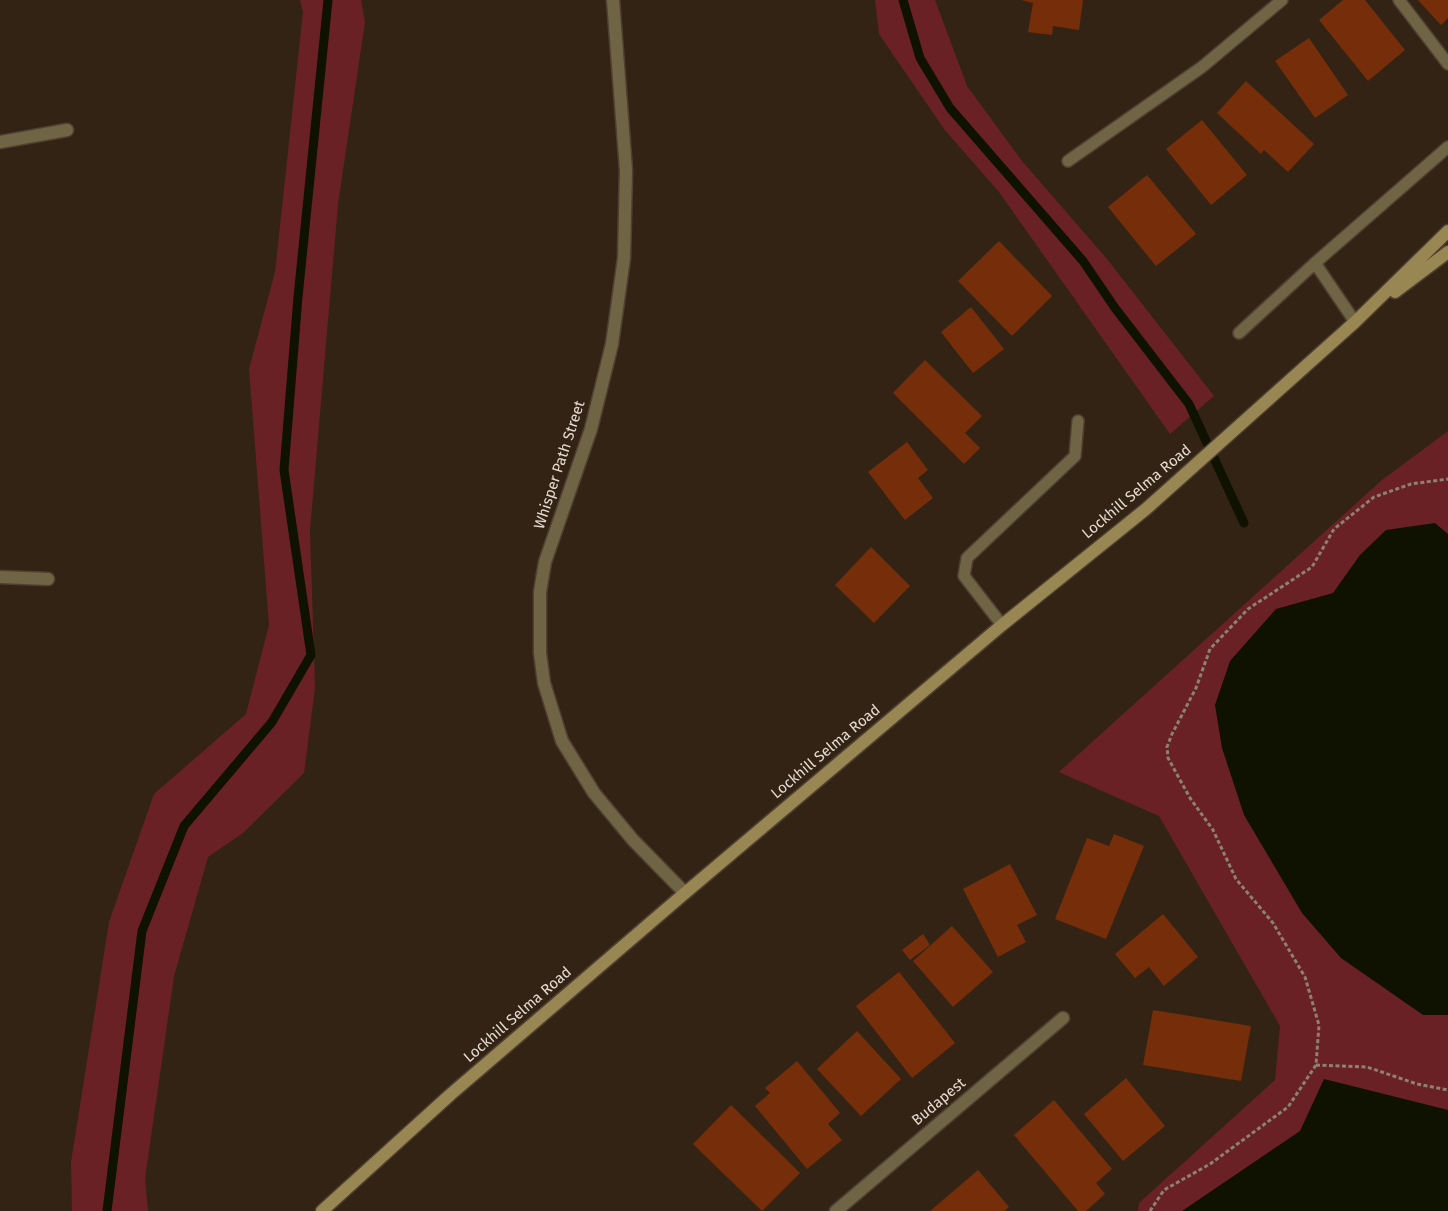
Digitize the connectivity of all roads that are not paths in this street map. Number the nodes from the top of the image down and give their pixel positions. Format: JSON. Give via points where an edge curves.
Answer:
{"nodes":[{"id":1,"x":613,"y":0,"type":"edge"},
{"id":2,"x":1282,"y":0,"type":"edge"},
{"id":3,"x":1399,"y":0,"type":"edge"},
{"id":4,"x":1448,"y":64,"type":"edge"},
{"id":5,"x":66,"y":130,"type":"dead end"},
{"id":6,"x":0,"y":142,"type":"edge"},
{"id":7,"x":1448,"y":147,"type":"edge"},
{"id":8,"x":1068,"y":161,"type":"dead end"},
{"id":9,"x":1448,"y":231,"type":"edge"},
{"id":10,"x":1448,"y":252,"type":"edge"},
{"id":11,"x":1315,"y":263,"type":"junction"},
{"id":12,"x":1355,"y":322,"type":"junction"},
{"id":13,"x":1239,"y":333,"type":"dead end"},
{"id":14,"x":1078,"y":421,"type":"dead end"},
{"id":15,"x":0,"y":577,"type":"edge"},
{"id":16,"x":48,"y":580,"type":"dead end"},
{"id":17,"x":1002,"y":625,"type":"junction"},
{"id":18,"x":685,"y":893,"type":"junction"},
{"id":19,"x":1062,"y":1018,"type":"dead end"},
{"id":20,"x":322,"y":1211,"type":"edge"},
{"id":21,"x":836,"y":1211,"type":"edge"}],
"edges":[{"from":1,"to":18,"type":"street","name":"Whisper Path Street","via":[[626,170],[624,258],[612,344],[591,429],[545,562],[540,592],[540,653],[546,690],[562,741],[594,793],[633,840]]},
{"from":2,"to":8,"type":"lane","via":[[1202,67]]},
{"from":3,"to":4,"type":"lane"},
{"from":5,"to":6,"type":"street"},
{"from":7,"to":11,"type":"lane"},
{"from":9,"to":12,"type":"main road","name":"Lockhill Selma Road"},
{"from":10,"to":12,"type":"main road","name":"Lockhill Selma Road"},
{"from":11,"to":12,"type":"lane"},
{"from":11,"to":13,"type":"lane"},
{"from":12,"to":17,"type":"main road","name":"Lockhill Selma Road","via":[[1146,509]]},
{"from":14,"to":17,"type":"lane","via":[[1075,456],[967,558],[964,576]]},
{"from":15,"to":16,"type":"street"},
{"from":17,"to":18,"type":"main road","name":"Lockhill Selma Road"},
{"from":18,"to":20,"type":"main road","name":"Lockhill Selma Road","via":[[451,1094]]},
{"from":19,"to":21,"type":"street","name":"Budapest"}]}
